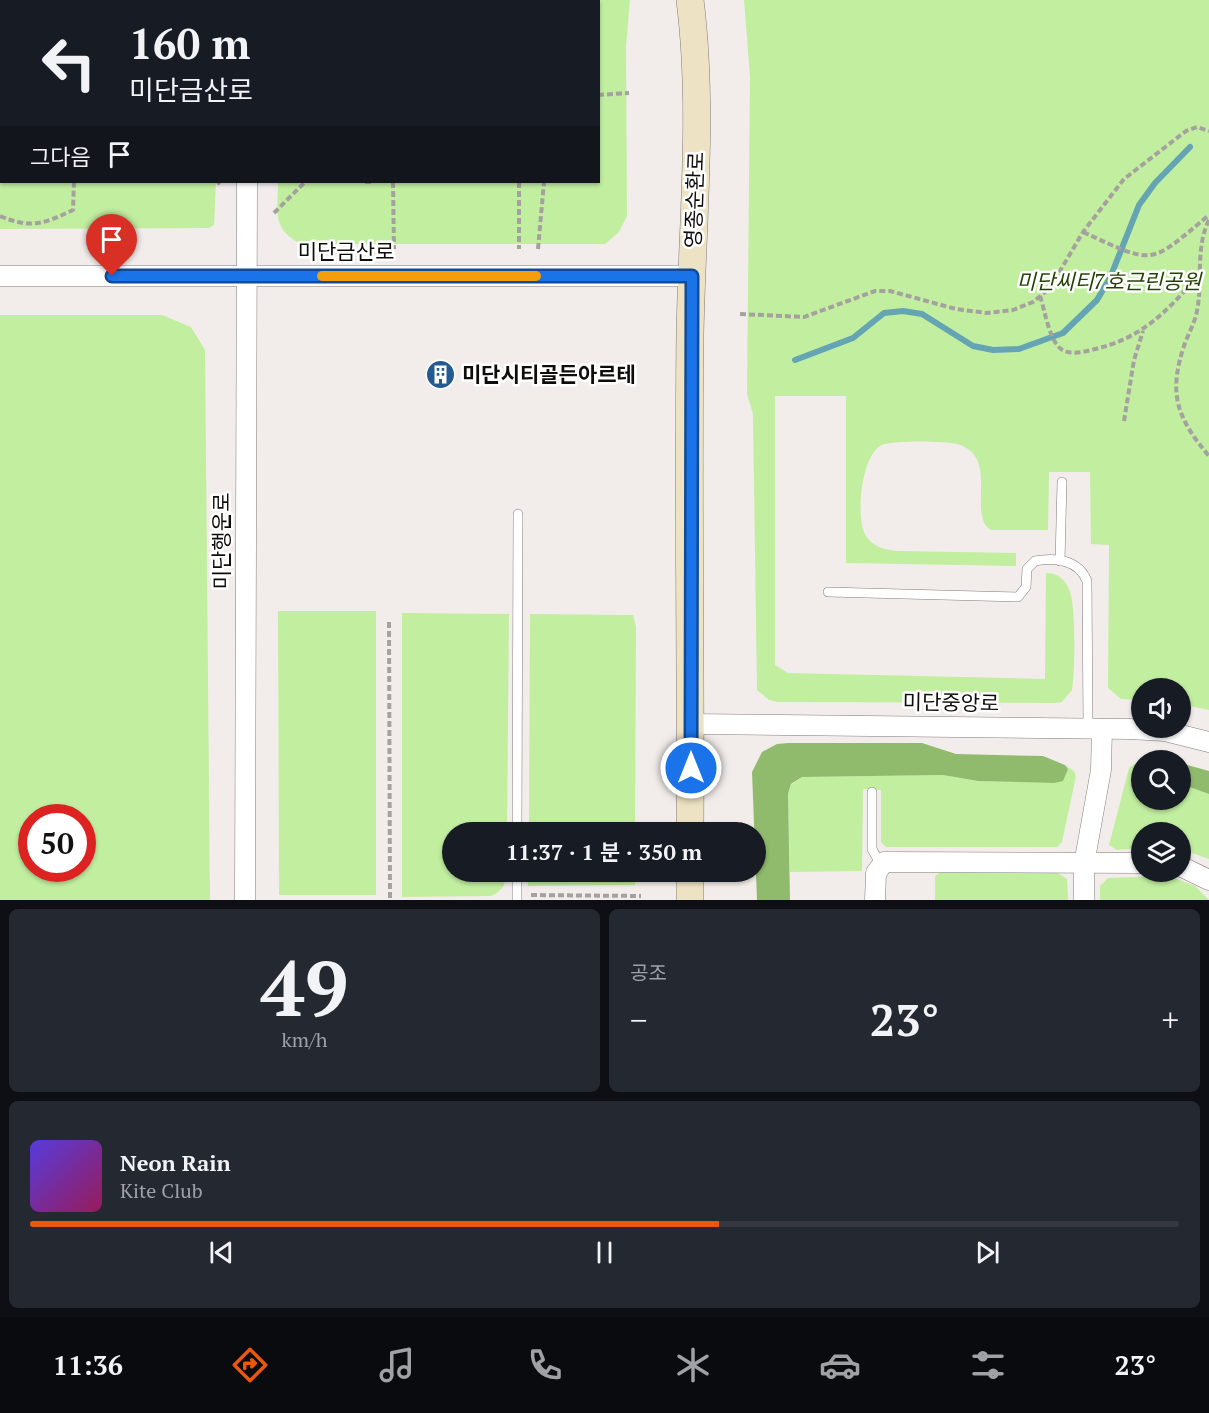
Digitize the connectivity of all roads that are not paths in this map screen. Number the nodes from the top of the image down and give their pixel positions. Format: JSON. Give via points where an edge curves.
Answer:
{"nodes":[{"id":1,"x":690,"y":0,"type":"edge"},
{"id":2,"x":247,"y":183,"type":"edge"},
{"id":3,"x":0,"y":276,"type":"edge"},
{"id":4,"x":246,"y":276,"type":"junction"},
{"id":5,"x":692,"y":276,"type":"junction"},
{"id":6,"x":1062,"y":482,"type":"dead end"},
{"id":7,"x":518,"y":514,"type":"dead end"},
{"id":8,"x":1060,"y":561,"type":"junction"},
{"id":9,"x":828,"y":592,"type":"dead end"},
{"id":10,"x":691,"y":724,"type":"junction"},
{"id":11,"x":1095,"y":729,"type":"junction"},
{"id":12,"x":1209,"y":742,"type":"edge"},
{"id":13,"x":872,"y":792,"type":"dead end"},
{"id":14,"x":517,"y":822,"type":"edge"},
{"id":15,"x":690,"y":822,"type":"edge"},
{"id":16,"x":1131,"y":863,"type":"edge"},
{"id":17,"x":1084,"y":864,"type":"junction"},
{"id":18,"x":880,"y":865,"type":"junction"},
{"id":19,"x":1191,"y":871,"type":"edge"},
{"id":20,"x":1209,"y":880,"type":"edge"},
{"id":21,"x":690,"y":882,"type":"edge"},
{"id":22,"x":245,"y":900,"type":"edge"},
{"id":23,"x":690,"y":900,"type":"edge"},
{"id":24,"x":875,"y":900,"type":"edge"},
{"id":25,"x":1084,"y":900,"type":"edge"}],
"edges":[{"from":1,"to":5,"type":"main road","name":"영종순환로","via":[[697,142]]},
{"from":2,"to":4,"type":"street","name":"미단행운로"},
{"from":3,"to":4,"type":"street","name":"미단금산로"},
{"from":4,"to":5,"type":"street","name":"미단금산로"},
{"from":4,"to":22,"type":"street","name":"미단행운로"},
{"from":5,"to":10,"type":"main road","name":"영종순환로"},
{"from":6,"to":8,"type":"lane"},
{"from":7,"to":14,"type":"lane"},
{"from":8,"to":9,"type":"lane","via":[[1042,559],[1030,564],[1026,587],[1018,597]]},
{"from":8,"to":11,"type":"lane","via":[[1078,567],[1088,581]]},
{"from":10,"to":11,"type":"street","name":"미단중앙로"},
{"from":10,"to":15,"type":"main road","name":"영종순환로"},
{"from":11,"to":12,"type":"street","name":"미단중앙로","via":[[1165,731]]},
{"from":11,"to":17,"type":"street","via":[[1101,770]]},
{"from":13,"to":18,"type":"lane","via":[[872,849]]},
{"from":16,"to":17,"type":"street"},
{"from":17,"to":18,"type":"street"},
{"from":17,"to":25,"type":"street"},
{"from":18,"to":24,"type":"street"},
{"from":19,"to":20,"type":"street"},
{"from":21,"to":23,"type":"main road"}]}
